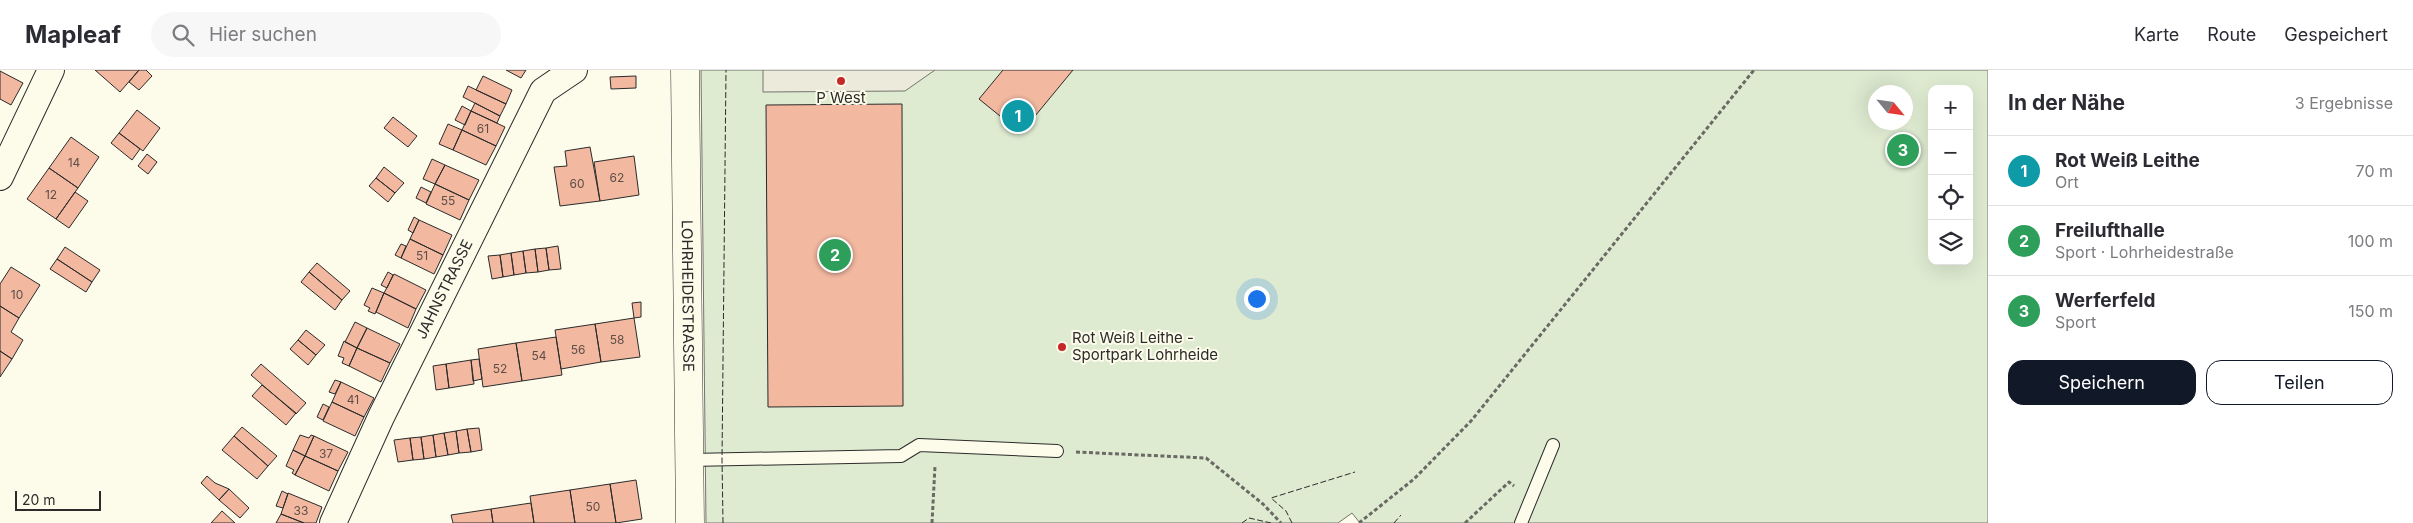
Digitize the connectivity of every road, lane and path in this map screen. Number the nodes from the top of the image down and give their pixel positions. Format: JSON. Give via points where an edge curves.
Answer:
{"nodes":[{"id":1,"x":51,"y":70,"type":"edge"},
{"id":2,"x":574,"y":70,"type":"edge"},
{"id":3,"x":684,"y":70,"type":"edge"},
{"id":4,"x":1754,"y":70,"type":"edge"},
{"id":5,"x":0,"y":177,"type":"edge"},
{"id":6,"x":1553,"y":445,"type":"dead end"},
{"id":7,"x":935,"y":446,"type":"junction"},
{"id":8,"x":1057,"y":451,"type":"joint"},
{"id":9,"x":690,"y":460,"type":"junction"},
{"id":10,"x":1520,"y":491,"type":"dead end"},
{"id":11,"x":333,"y":523,"type":"edge"},
{"id":12,"x":690,"y":523,"type":"edge"},
{"id":13,"x":932,"y":523,"type":"edge"},
{"id":14,"x":1281,"y":523,"type":"edge"},
{"id":15,"x":1359,"y":523,"type":"edge"},
{"id":16,"x":1465,"y":523,"type":"edge"},
{"id":17,"x":1521,"y":523,"type":"edge"}],
"edges":[{"from":1,"to":5,"type":"street"},
{"from":2,"to":11,"type":"street","name":"JAHNSTRASSE","via":[[543,91],[381,417]]},
{"from":3,"to":9,"type":"street","name":"LOHRHEIDESTRASSE"},
{"from":4,"to":15,"type":"path","via":[[1471,421],[1414,478]]},
{"from":6,"to":17,"type":"lane"},
{"from":7,"to":8,"type":"lane"},
{"from":7,"to":9,"type":"lane","via":[[919,445],[900,456]]},
{"from":7,"to":13,"type":"path"},
{"from":8,"to":14,"type":"path","via":[[1206,458],[1263,504]]},
{"from":9,"to":12,"type":"street","name":"LOHRHEIDESTRASSE"},
{"from":10,"to":16,"type":"path","via":[[1509,482]]}]}
